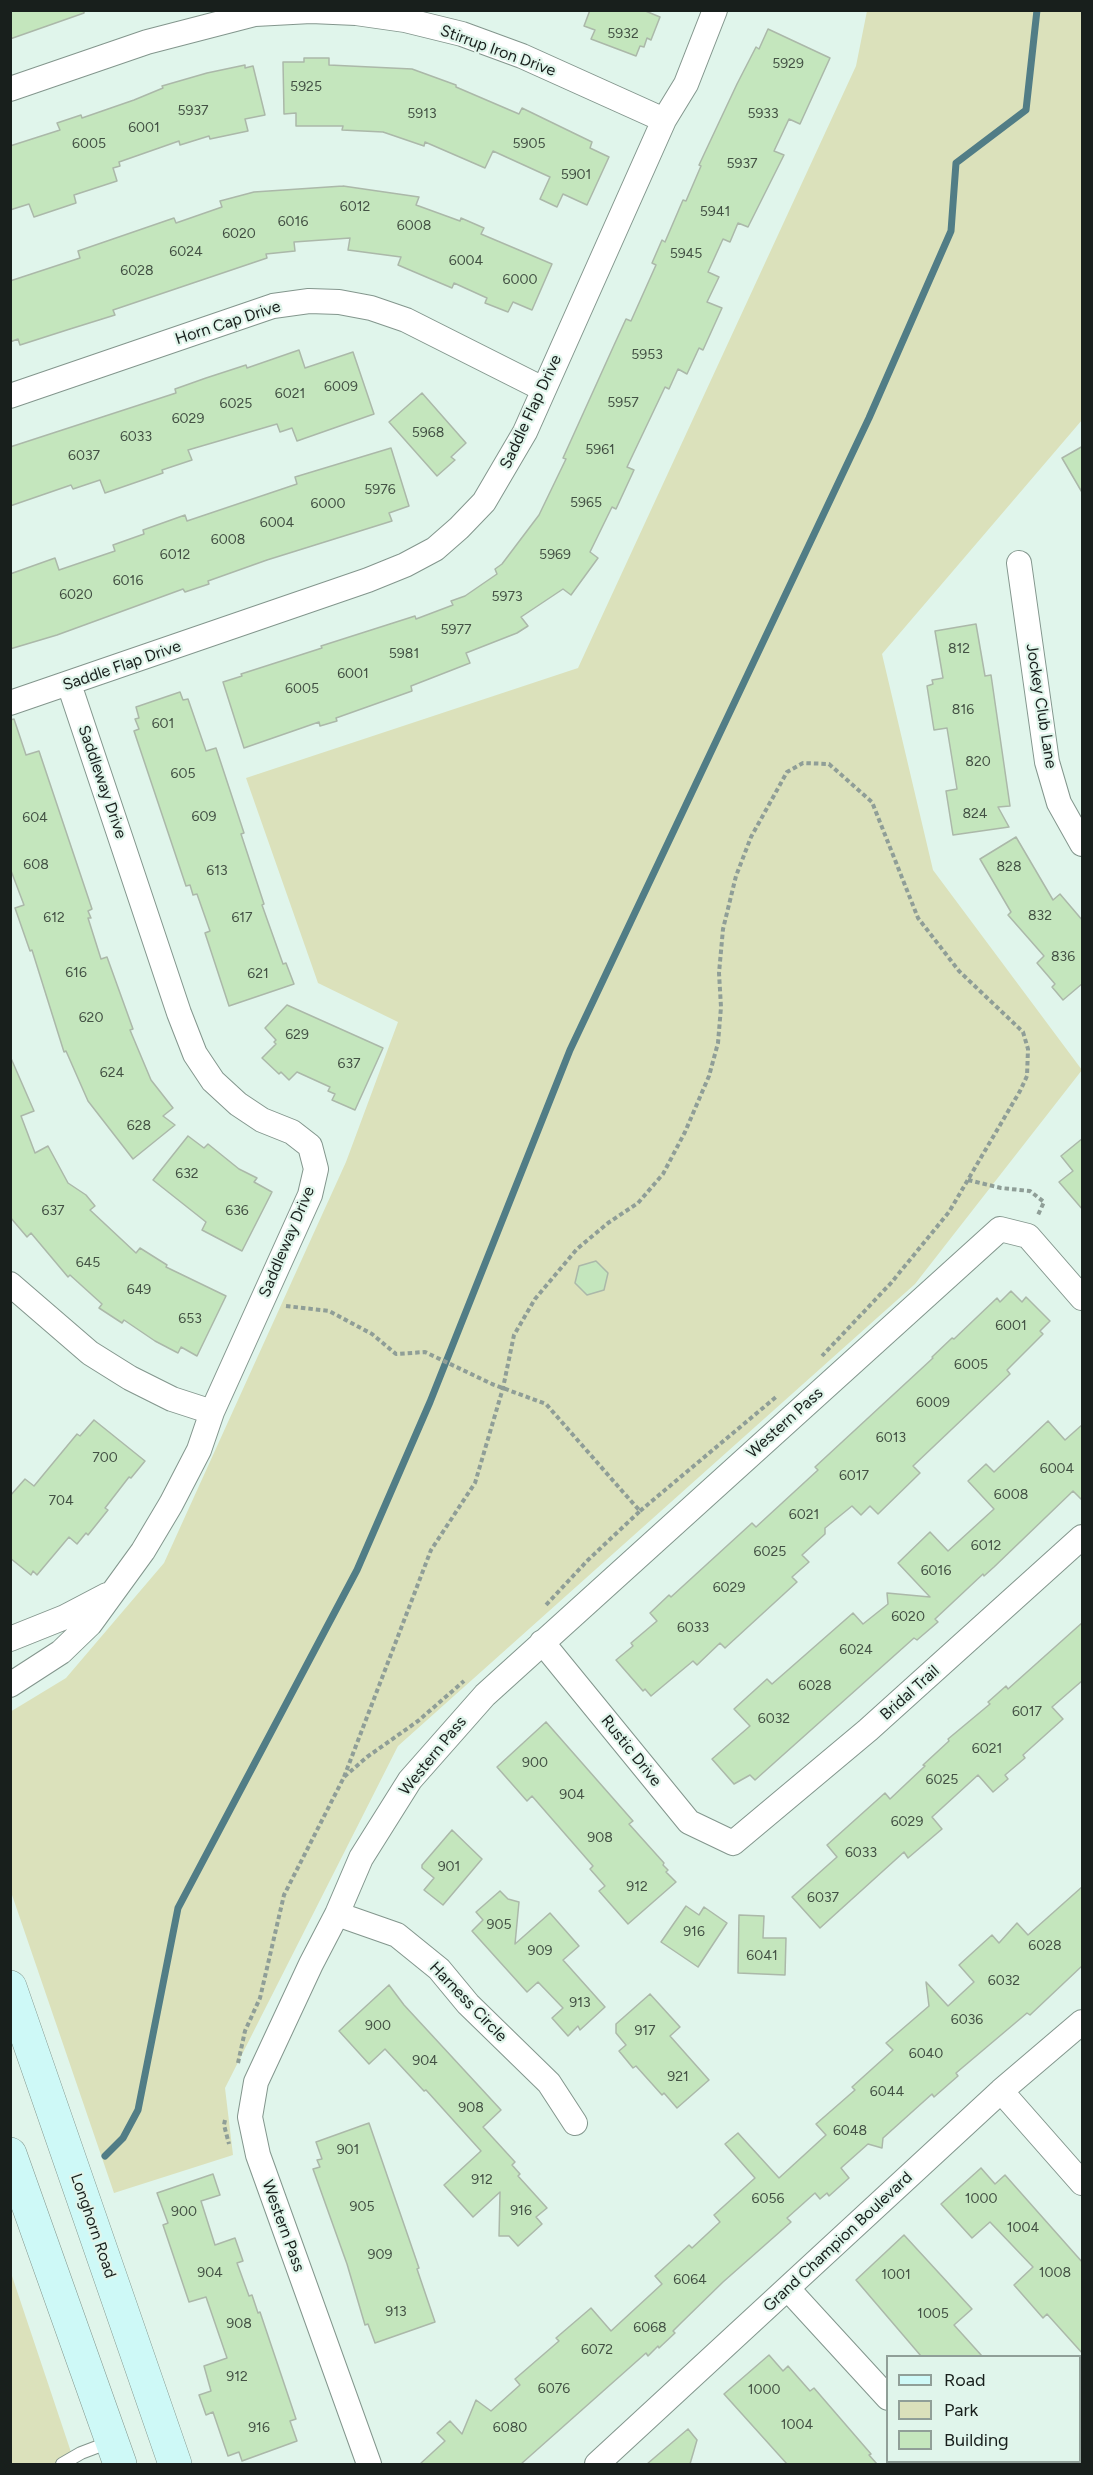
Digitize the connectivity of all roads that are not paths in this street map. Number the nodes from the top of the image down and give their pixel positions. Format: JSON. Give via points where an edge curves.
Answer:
{"nodes":[{"id":1,"x":715,"y":10,"type":"edge"},
{"id":2,"x":10,"y":89,"type":"edge"},
{"id":3,"x":664,"y":120,"type":"junction"},
{"id":4,"x":543,"y":389,"type":"junction"},
{"id":5,"x":10,"y":396,"type":"edge"},
{"id":6,"x":1019,"y":562,"type":"dead end"},
{"id":7,"x":69,"y":684,"type":"junction"},
{"id":8,"x":10,"y":703,"type":"edge"},
{"id":9,"x":1083,"y":843,"type":"edge"},
{"id":10,"x":10,"y":1284,"type":"edge"},
{"id":11,"x":1083,"y":1298,"type":"edge"},
{"id":12,"x":212,"y":1412,"type":"junction"},
{"id":13,"x":1083,"y":1537,"type":"edge"},
{"id":14,"x":114,"y":1591,"type":"junction"},
{"id":15,"x":10,"y":1639,"type":"edge"},
{"id":16,"x":543,"y":1642,"type":"junction"},
{"id":17,"x":10,"y":1685,"type":"edge"},
{"id":18,"x":733,"y":1843,"type":"joint"},
{"id":19,"x":337,"y":1914,"type":"junction"},
{"id":20,"x":10,"y":1987,"type":"edge"},
{"id":21,"x":1083,"y":2022,"type":"edge"},
{"id":22,"x":1001,"y":2091,"type":"junction"},
{"id":23,"x":575,"y":2122,"type":"dead end"},
{"id":24,"x":10,"y":2154,"type":"edge"},
{"id":25,"x":1083,"y":2183,"type":"edge"},
{"id":26,"x":788,"y":2289,"type":"junction"},
{"id":27,"x":886,"y":2396,"type":"edge"},
{"id":28,"x":115,"y":2453,"type":"edge"},
{"id":29,"x":62,"y":2464,"type":"edge"},
{"id":30,"x":175,"y":2464,"type":"edge"},
{"id":31,"x":369,"y":2464,"type":"edge"},
{"id":32,"x":597,"y":2464,"type":"edge"}],
"edges":[{"from":1,"to":3,"type":"street","name":"Saddle Flap Drive","via":[[686,84]]},
{"from":2,"to":3,"type":"street","name":"Stirrup Iron Drive","via":[[147,42],[255,14],[356,13],[462,34],[522,56]]},
{"from":3,"to":4,"type":"street","name":"Saddle Flap Drive"},
{"from":4,"to":5,"type":"street","name":"Horn Cap Drive","via":[[406,320],[350,304],[309,301],[273,306]]},
{"from":4,"to":7,"type":"street","name":"Saddle Flap Drive","via":[[525,432],[484,502],[435,549],[368,580]]},
{"from":6,"to":9,"type":"street","name":"Jockey Club Lane","via":[[1047,762],[1059,803]]},
{"from":7,"to":8,"type":"street","name":"Saddle Flap Drive"},
{"from":7,"to":12,"type":"street","name":"Saddleway Drive","via":[[195,1054],[213,1081],[238,1104],[262,1120],[292,1132],[310,1146],[316,1169],[310,1195]]},
{"from":10,"to":12,"type":"street","via":[[90,1353],[162,1394]]},
{"from":11,"to":16,"type":"street","name":"Western Pass","via":[[1028,1236],[1000,1229]]},
{"from":12,"to":14,"type":"street","name":"Saddleway Drive","via":[[199,1450],[171,1504]]},
{"from":13,"to":18,"type":"street","name":"Bridal Trail","via":[[868,1730]]},
{"from":14,"to":15,"type":"street","name":"Saddleway Drive","via":[[65,1617]]},
{"from":14,"to":17,"type":"street","name":"Saddleway Drive","via":[[90,1624],[61,1652]]},
{"from":16,"to":18,"type":"street","name":"Rustic Drive","via":[[689,1822]]},
{"from":16,"to":19,"type":"street","name":"Western Pass","via":[[485,1695],[410,1780],[361,1858]]},
{"from":19,"to":23,"type":"street","name":"Harness Circle","via":[[397,1935],[439,1969],[468,2004],[549,2083]]},
{"from":19,"to":31,"type":"street","name":"Western Pass","via":[[256,2082],[250,2117],[258,2155]]},
{"from":20,"to":30,"type":"main road","name":"Longhorn Road"},
{"from":21,"to":22,"type":"street","name":"Grand Champion Boulevard"},
{"from":22,"to":25,"type":"street"},
{"from":22,"to":26,"type":"street","name":"Grand Champion Boulevard"},
{"from":24,"to":28,"type":"main road"},
{"from":26,"to":27,"type":"street"},
{"from":26,"to":32,"type":"street","name":"Grand Champion Boulevard"},
{"from":28,"to":29,"type":"lane","via":[[81,2453]]}]}
